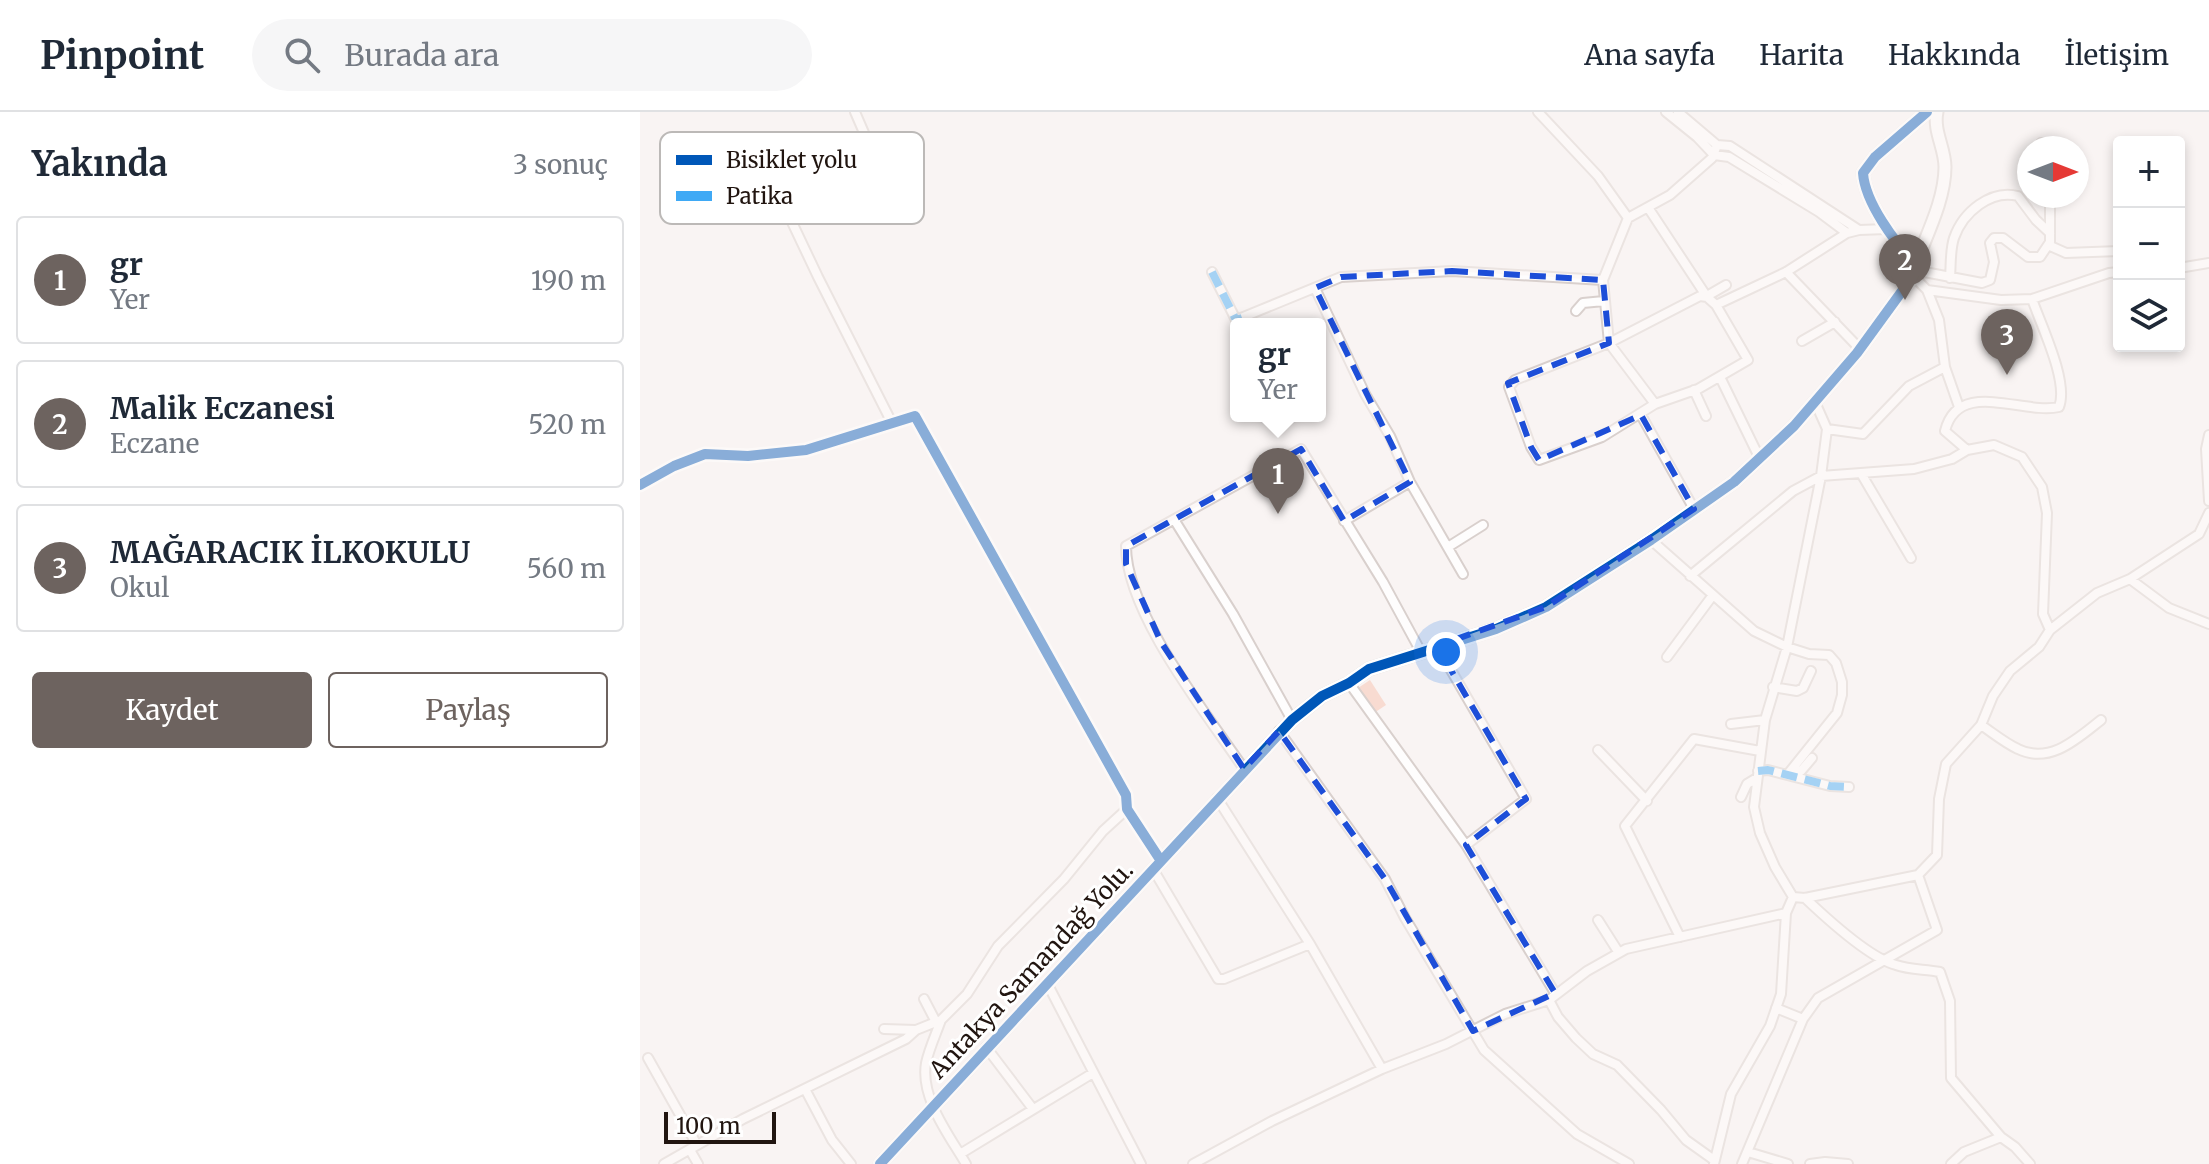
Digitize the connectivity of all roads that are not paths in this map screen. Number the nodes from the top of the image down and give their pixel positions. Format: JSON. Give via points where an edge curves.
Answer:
{"nodes":[{"id":1,"x":855,"y":112,"type":"edge"},
{"id":2,"x":1538,"y":112,"type":"edge"},
{"id":3,"x":1666,"y":112,"type":"edge"},
{"id":4,"x":1678,"y":112,"type":"edge"},
{"id":5,"x":1927,"y":112,"type":"edge"},
{"id":6,"x":1937,"y":112,"type":"edge"},
{"id":7,"x":864,"y":132,"type":"edge"},
{"id":8,"x":1717,"y":145,"type":"junction"},
{"id":9,"x":1714,"y":155,"type":"junction"},
{"id":10,"x":2017,"y":196,"type":"edge"},
{"id":11,"x":2027,"y":208,"type":"edge"},
{"id":12,"x":2049,"y":208,"type":"edge"},
{"id":13,"x":1649,"y":209,"type":"junction"},
{"id":14,"x":1628,"y":218,"type":"junction"},
{"id":15,"x":793,"y":224,"type":"edge"},
{"id":16,"x":1887,"y":229,"type":"junction"},
{"id":17,"x":1859,"y":230,"type":"junction"},
{"id":18,"x":1847,"y":233,"type":"junction"},
{"id":19,"x":2050,"y":233,"type":"junction"},
{"id":20,"x":2048,"y":245,"type":"junction"},
{"id":21,"x":2113,"y":251,"type":"edge"},
{"id":22,"x":2209,"y":263,"type":"edge"},
{"id":23,"x":2185,"y":267,"type":"edge"},
{"id":24,"x":1914,"y":270,"type":"junction"},
{"id":25,"x":1212,"y":272,"type":"dead end"},
{"id":26,"x":1786,"y":272,"type":"junction"},
{"id":27,"x":2113,"y":273,"type":"edge"},
{"id":28,"x":1950,"y":278,"type":"junction"},
{"id":29,"x":1603,"y":280,"type":"junction"},
{"id":30,"x":1726,"y":285,"type":"dead end"},
{"id":31,"x":1315,"y":288,"type":"junction"},
{"id":32,"x":1927,"y":290,"type":"junction"},
{"id":33,"x":1707,"y":297,"type":"junction"},
{"id":34,"x":2032,"y":299,"type":"junction"},
{"id":35,"x":1604,"y":301,"type":"junction"},
{"id":36,"x":1716,"y":305,"type":"junction"},
{"id":37,"x":1576,"y":311,"type":"dead end"},
{"id":38,"x":1235,"y":318,"type":"edge"},
{"id":39,"x":1241,"y":318,"type":"edge"},
{"id":40,"x":1835,"y":322,"type":"junction"},
{"id":41,"x":1802,"y":341,"type":"dead end"},
{"id":42,"x":1609,"y":343,"type":"junction"},
{"id":43,"x":1860,"y":349,"type":"junction"},
{"id":44,"x":1945,"y":367,"type":"junction"},
{"id":45,"x":1720,"y":377,"type":"junction"},
{"id":46,"x":1694,"y":390,"type":"junction"},
{"id":47,"x":1815,"y":402,"type":"junction"},
{"id":48,"x":1655,"y":404,"type":"junction"},
{"id":49,"x":1959,"y":407,"type":"junction"},
{"id":50,"x":1641,"y":415,"type":"junction"},
{"id":51,"x":1706,"y":416,"type":"dead end"},
{"id":52,"x":892,"y":423,"type":"junction"},
{"id":53,"x":1827,"y":429,"type":"junction"},
{"id":54,"x":2209,"y":435,"type":"edge"},
{"id":55,"x":1967,"y":450,"type":"junction"},
{"id":56,"x":1759,"y":457,"type":"junction"},
{"id":57,"x":1862,"y":475,"type":"junction"},
{"id":58,"x":1821,"y":476,"type":"junction"},
{"id":59,"x":1410,"y":482,"type":"junction"},
{"id":60,"x":640,"y":485,"type":"edge"},
{"id":61,"x":2209,"y":501,"type":"edge"},
{"id":62,"x":1694,"y":509,"type":"junction"},
{"id":63,"x":2209,"y":513,"type":"edge"},
{"id":64,"x":1175,"y":521,"type":"junction"},
{"id":65,"x":1344,"y":521,"type":"junction"},
{"id":66,"x":1483,"y":525,"type":"dead end"},
{"id":67,"x":1651,"y":540,"type":"junction"},
{"id":68,"x":1448,"y":547,"type":"junction"},
{"id":69,"x":1911,"y":558,"type":"dead end"},
{"id":70,"x":1463,"y":574,"type":"dead end"},
{"id":71,"x":1690,"y":576,"type":"junction"},
{"id":72,"x":2130,"y":579,"type":"junction"},
{"id":73,"x":1713,"y":595,"type":"junction"},
{"id":74,"x":2209,"y":624,"type":"edge"},
{"id":75,"x":2050,"y":630,"type":"junction"},
{"id":76,"x":1437,"y":646,"type":"junction"},
{"id":77,"x":1787,"y":647,"type":"junction"},
{"id":78,"x":1421,"y":652,"type":"junction"},
{"id":79,"x":1667,"y":657,"type":"dead end"},
{"id":80,"x":1811,"y":671,"type":"dead end"},
{"id":81,"x":1349,"y":683,"type":"junction"},
{"id":82,"x":1773,"y":687,"type":"junction"},
{"id":83,"x":1292,"y":720,"type":"junction"},
{"id":84,"x":1765,"y":720,"type":"junction"},
{"id":85,"x":2101,"y":720,"type":"dead end"},
{"id":86,"x":1731,"y":724,"type":"dead end"},
{"id":87,"x":1981,"y":725,"type":"junction"},
{"id":88,"x":1279,"y":731,"type":"junction"},
{"id":89,"x":1598,"y":750,"type":"dead end"},
{"id":90,"x":1760,"y":751,"type":"junction"},
{"id":91,"x":1812,"y":758,"type":"dead end"},
{"id":92,"x":1778,"y":767,"type":"dead end"},
{"id":93,"x":1244,"y":769,"type":"junction"},
{"id":94,"x":1791,"y":771,"type":"junction"},
{"id":95,"x":1758,"y":775,"type":"junction"},
{"id":96,"x":1849,"y":787,"type":"dead end"},
{"id":97,"x":1741,"y":797,"type":"dead end"},
{"id":98,"x":1217,"y":798,"type":"junction"},
{"id":99,"x":1647,"y":801,"type":"junction"},
{"id":100,"x":1127,"y":809,"type":"junction"},
{"id":101,"x":1466,"y":845,"type":"junction"},
{"id":102,"x":1157,"y":865,"type":"junction"},
{"id":103,"x":1918,"y":875,"type":"junction"},
{"id":104,"x":1793,"y":897,"type":"junction"},
{"id":105,"x":1805,"y":898,"type":"junction"},
{"id":106,"x":1786,"y":913,"type":"junction"},
{"id":107,"x":1598,"y":920,"type":"dead end"},
{"id":108,"x":1680,"y":937,"type":"junction"},
{"id":109,"x":1310,"y":944,"type":"junction"},
{"id":110,"x":1619,"y":953,"type":"junction"},
{"id":111,"x":1886,"y":962,"type":"junction"},
{"id":112,"x":1047,"y":983,"type":"junction"},
{"id":113,"x":1552,"y":996,"type":"junction"},
{"id":114,"x":924,"y":999,"type":"dead end"},
{"id":115,"x":1776,"y":1008,"type":"junction"},
{"id":116,"x":1803,"y":1019,"type":"junction"},
{"id":117,"x":938,"y":1021,"type":"junction"},
{"id":118,"x":884,"y":1029,"type":"dead end"},
{"id":119,"x":916,"y":1030,"type":"junction"},
{"id":120,"x":1473,"y":1031,"type":"junction"},
{"id":121,"x":986,"y":1047,"type":"junction"},
{"id":122,"x":648,"y":1058,"type":"dead end"},
{"id":123,"x":1382,"y":1069,"type":"junction"},
{"id":124,"x":1093,"y":1073,"type":"junction"},
{"id":125,"x":805,"y":1089,"type":"junction"},
{"id":126,"x":933,"y":1105,"type":"junction"},
{"id":127,"x":1033,"y":1109,"type":"junction"},
{"id":128,"x":2001,"y":1137,"type":"junction"},
{"id":129,"x":694,"y":1147,"type":"junction"},
{"id":130,"x":1748,"y":1152,"type":"junction"},
{"id":131,"x":960,"y":1154,"type":"junction"},
{"id":132,"x":890,"y":1158,"type":"edge"},
{"id":133,"x":1714,"y":1162,"type":"edge"},
{"id":134,"x":664,"y":1164,"type":"edge"},
{"id":135,"x":698,"y":1164,"type":"edge"},
{"id":136,"x":851,"y":1164,"type":"edge"},
{"id":137,"x":880,"y":1164,"type":"edge"},
{"id":138,"x":966,"y":1164,"type":"edge"},
{"id":139,"x":1141,"y":1164,"type":"edge"},
{"id":140,"x":1193,"y":1164,"type":"edge"},
{"id":141,"x":1629,"y":1164,"type":"edge"},
{"id":142,"x":1742,"y":1164,"type":"edge"},
{"id":143,"x":1788,"y":1164,"type":"edge"},
{"id":144,"x":1810,"y":1164,"type":"edge"},
{"id":145,"x":1848,"y":1164,"type":"edge"},
{"id":146,"x":1951,"y":1164,"type":"edge"},
{"id":147,"x":2030,"y":1164,"type":"edge"}],
"edges":[{"from":1,"to":7,"type":"street"},
{"from":2,"to":14,"type":"street","via":[[1598,176]]},
{"from":3,"to":9,"type":"street"},
{"from":4,"to":8,"type":"street"},
{"from":5,"to":16,"type":"street","via":[[1863,173]]},
{"from":6,"to":24,"type":"street","name":"Antakya Samandağ Yolu.","via":[[1945,166]]},
{"from":8,"to":9,"type":"street"},
{"from":8,"to":17,"type":"street","via":[[1730,146]]},
{"from":9,"to":13,"type":"street"},
{"from":9,"to":18,"type":"street","via":[[1729,157]]},
{"from":10,"to":28,"type":"street","via":[[1992,196],[1966,217],[1953,239]]},
{"from":11,"to":19,"type":"street"},
{"from":12,"to":19,"type":"street"},
{"from":13,"to":14,"type":"street"},
{"from":13,"to":33,"type":"street"},
{"from":14,"to":29,"type":"street"},
{"from":15,"to":52,"type":"street"},
{"from":16,"to":17,"type":"street"},
{"from":16,"to":24,"type":"street"},
{"from":17,"to":18,"type":"street"},
{"from":18,"to":26,"type":"street"},
{"from":19,"to":20,"type":"street"},
{"from":20,"to":21,"type":"street","via":[[2066,253]]},
{"from":20,"to":28,"type":"street","via":[[2040,257],[2028,257],[2003,238],[1994,238],[1990,280]]},
{"from":22,"to":23,"type":"street"},
{"from":24,"to":28,"type":"street"},
{"from":24,"to":32,"type":"street"},
{"from":24,"to":43,"type":"street","name":"Antakya Samandağ Yolu."},
{"from":25,"to":38,"type":"street"},
{"from":26,"to":36,"type":"street"},
{"from":26,"to":40,"type":"street"},
{"from":27,"to":34,"type":"street"},
{"from":29,"to":31,"type":"street","via":[[1452,271],[1341,277]]},
{"from":29,"to":35,"type":"street"},
{"from":30,"to":33,"type":"street"},
{"from":31,"to":39,"type":"street"},
{"from":31,"to":59,"type":"street"},
{"from":32,"to":34,"type":"street"},
{"from":32,"to":44,"type":"street","via":[[1939,320]]},
{"from":33,"to":36,"type":"street"},
{"from":33,"to":42,"type":"street"},
{"from":34,"to":49,"type":"street","via":[[2059,377],[2059,407],[1990,402]]},
{"from":35,"to":37,"type":"street","via":[[1583,303]]},
{"from":35,"to":42,"type":"street"},
{"from":36,"to":45,"type":"street","via":[[1748,360]]},
{"from":40,"to":41,"type":"street"},
{"from":40,"to":43,"type":"street"},
{"from":42,"to":48,"type":"street"},
{"from":42,"to":50,"type":"street","via":[[1509,387],[1531,447],[1539,460],[1602,437]]},
{"from":43,"to":47,"type":"street","name":"Antakya Samandağ Yolu."},
{"from":44,"to":49,"type":"street"},
{"from":44,"to":53,"type":"street","via":[[1909,386],[1863,434]]},
{"from":45,"to":46,"type":"street"},
{"from":45,"to":56,"type":"street"},
{"from":46,"to":48,"type":"street"},
{"from":46,"to":51,"type":"street"},
{"from":47,"to":53,"type":"street"},
{"from":47,"to":56,"type":"street","name":"Antakya Samandağ Yolu."},
{"from":48,"to":50,"type":"street"},
{"from":49,"to":55,"type":"street","via":[[1945,431]]},
{"from":50,"to":62,"type":"street"},
{"from":52,"to":60,"type":"street","via":[[806,450],[705,454]]},
{"from":52,"to":100,"type":"street","via":[[915,416],[1126,795]]},
{"from":53,"to":58,"type":"street"},
{"from":54,"to":61,"type":"street"},
{"from":55,"to":57,"type":"street","via":[[1914,469]]},
{"from":55,"to":75,"type":"street","via":[[1994,445],[2022,457],[2042,487],[2047,513],[2043,614]]},
{"from":56,"to":62,"type":"street","name":"Antakya Samandağ Yolu."},
{"from":57,"to":58,"type":"street"},
{"from":57,"to":69,"type":"street"},
{"from":58,"to":71,"type":"street","via":[[1793,491]]},
{"from":58,"to":77,"type":"street"},
{"from":59,"to":65,"type":"street"},
{"from":59,"to":68,"type":"street"},
{"from":62,"to":67,"type":"street","name":"Antakya Samandağ Yolu."},
{"from":63,"to":72,"type":"street","via":[[2199,534]]},
{"from":64,"to":65,"type":"street","via":[[1301,449]]},
{"from":64,"to":83,"type":"street"},
{"from":64,"to":93,"type":"street","via":[[1126,546],[1126,564],[1161,642]]},
{"from":65,"to":78,"type":"street"},
{"from":66,"to":68,"type":"street"},
{"from":67,"to":71,"type":"street"},
{"from":67,"to":76,"type":"street","name":"Antakya Samandağ Yolu.","via":[[1546,607]]},
{"from":68,"to":70,"type":"street"},
{"from":71,"to":73,"type":"street"},
{"from":72,"to":74,"type":"street","via":[[2169,608]]},
{"from":72,"to":75,"type":"street","via":[[2097,593]]},
{"from":73,"to":77,"type":"street","via":[[1754,631]]},
{"from":73,"to":79,"type":"street"},
{"from":75,"to":87,"type":"street","via":[[2010,671]]},
{"from":76,"to":78,"type":"street","name":"Antakya Samandağ Yolu."},
{"from":76,"to":101,"type":"street","via":[[1526,799]]},
{"from":77,"to":82,"type":"street"},
{"from":77,"to":94,"type":"street","via":[[1829,655],[1842,682],[1837,713]]},
{"from":78,"to":81,"type":"street","name":"Antakya Samandağ Yolu.","via":[[1369,669]]},
{"from":80,"to":82,"type":"street","via":[[1797,691]]},
{"from":81,"to":83,"type":"street","name":"Antakya Samandağ Yolu."},
{"from":81,"to":101,"type":"street"},
{"from":82,"to":84,"type":"street"},
{"from":83,"to":88,"type":"street","name":"Antakya Samandağ Yolu."},
{"from":84,"to":86,"type":"street"},
{"from":84,"to":90,"type":"street"},
{"from":85,"to":87,"type":"street","via":[[2050,754],[2020,751]]},
{"from":87,"to":103,"type":"street","via":[[1946,764],[1937,855]]},
{"from":88,"to":93,"type":"street","name":"Antakya Samandağ Yolu."},
{"from":88,"to":120,"type":"street","via":[[1385,879]]},
{"from":89,"to":99,"type":"street"},
{"from":90,"to":95,"type":"street"},
{"from":90,"to":99,"type":"street","via":[[1694,739]]},
{"from":91,"to":94,"type":"street","via":[[1801,771]]},
{"from":92,"to":94,"type":"street"},
{"from":93,"to":98,"type":"street","name":"Antakya Samandağ Yolu."},
{"from":94,"to":95,"type":"street"},
{"from":94,"to":96,"type":"street","via":[[1830,786]]},
{"from":95,"to":97,"type":"street"},
{"from":95,"to":104,"type":"street","via":[[1754,807],[1760,833]]},
{"from":98,"to":102,"type":"street","name":"Antakya Samandağ Yolu."},
{"from":98,"to":109,"type":"street"},
{"from":99,"to":108,"type":"street","via":[[1625,826]]},
{"from":100,"to":102,"type":"street"},
{"from":100,"to":117,"type":"street","via":[[998,946],[967,994]]},
{"from":101,"to":113,"type":"street"},
{"from":102,"to":109,"type":"street","via":[[1218,979]]},
{"from":102,"to":112,"type":"street","name":"Antakya Samandağ Yolu."},
{"from":103,"to":105,"type":"street"},
{"from":103,"to":111,"type":"street","via":[[1937,930]]},
{"from":104,"to":105,"type":"street"},
{"from":104,"to":106,"type":"street"},
{"from":105,"to":111,"type":"street"},
{"from":106,"to":108,"type":"street"},
{"from":106,"to":115,"type":"street"},
{"from":107,"to":110,"type":"street"},
{"from":108,"to":110,"type":"street"},
{"from":109,"to":123,"type":"street"},
{"from":110,"to":113,"type":"street"},
{"from":111,"to":116,"type":"street","via":[[1818,998]]},
{"from":111,"to":128,"type":"street","via":[[1940,972],[1950,1001],[1951,1078]]},
{"from":112,"to":121,"type":"street","name":"Antakya Samandağ Yolu."},
{"from":112,"to":124,"type":"street"},
{"from":113,"to":120,"type":"street"},
{"from":113,"to":133,"type":"street","via":[[1558,1017],[1576,1038],[1593,1054],[1617,1065],[1686,1140]]},
{"from":114,"to":117,"type":"street"},
{"from":115,"to":116,"type":"street"},
{"from":115,"to":133,"type":"street","via":[[1731,1094]]},
{"from":116,"to":130,"type":"street"},
{"from":117,"to":119,"type":"street"},
{"from":117,"to":126,"type":"street","via":[[926,1064]]},
{"from":118,"to":119,"type":"street"},
{"from":119,"to":125,"type":"street"},
{"from":120,"to":123,"type":"street"},
{"from":120,"to":141,"type":"street","via":[[1484,1050],[1554,1114],[1602,1151]]},
{"from":121,"to":126,"type":"street","name":"Antakya Samandağ Yolu."},
{"from":121,"to":127,"type":"street"},
{"from":122,"to":129,"type":"street"},
{"from":123,"to":140,"type":"street"},
{"from":124,"to":127,"type":"street"},
{"from":124,"to":139,"type":"street"},
{"from":125,"to":129,"type":"street"},
{"from":125,"to":136,"type":"street"},
{"from":126,"to":131,"type":"street"},
{"from":126,"to":132,"type":"street","name":"Antakya Samandağ Yolu."},
{"from":127,"to":131,"type":"street"},
{"from":128,"to":146,"type":"street","via":[[1964,1152]]},
{"from":128,"to":147,"type":"street"},
{"from":129,"to":134,"type":"street"},
{"from":129,"to":135,"type":"street"},
{"from":130,"to":142,"type":"street"},
{"from":130,"to":143,"type":"street"},
{"from":131,"to":138,"type":"street"},
{"from":132,"to":137,"type":"street","name":"Antakya Samandağ Yolu."},
{"from":144,"to":145,"type":"street"}]}
